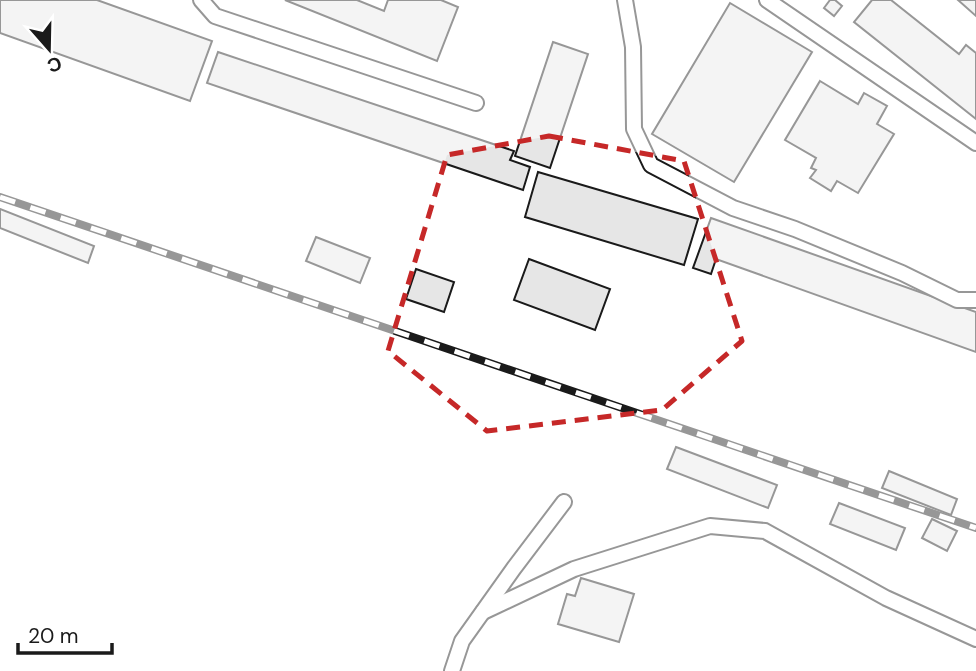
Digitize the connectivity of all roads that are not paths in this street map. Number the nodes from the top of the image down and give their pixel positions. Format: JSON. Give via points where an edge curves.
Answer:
{"nodes":[{"id":1,"x":201,"y":0,"type":"edge"},
{"id":2,"x":625,"y":0,"type":"edge"},
{"id":3,"x":767,"y":0,"type":"edge"},
{"id":4,"x":476,"y":103,"type":"dead end"},
{"id":5,"x":976,"y":143,"type":"edge"},
{"id":6,"x":976,"y":300,"type":"edge"},
{"id":7,"x":564,"y":502,"type":"dead end"},
{"id":8,"x":483,"y":612,"type":"junction"},
{"id":9,"x":976,"y":639,"type":"edge"},
{"id":10,"x":452,"y":671,"type":"edge"}],
"edges":[{"from":1,"to":4,"type":"lane","via":[[215,16]]},
{"from":2,"to":6,"type":"lane","via":[[634,47],[634,129],[651,165],[733,208],[795,229],[957,300]]},
{"from":3,"to":5,"type":"lane"},
{"from":7,"to":8,"type":"lane"},
{"from":8,"to":9,"type":"lane","via":[[575,569],[710,526],[765,531],[886,598]]},
{"from":8,"to":10,"type":"lane","via":[[462,642]]}]}
